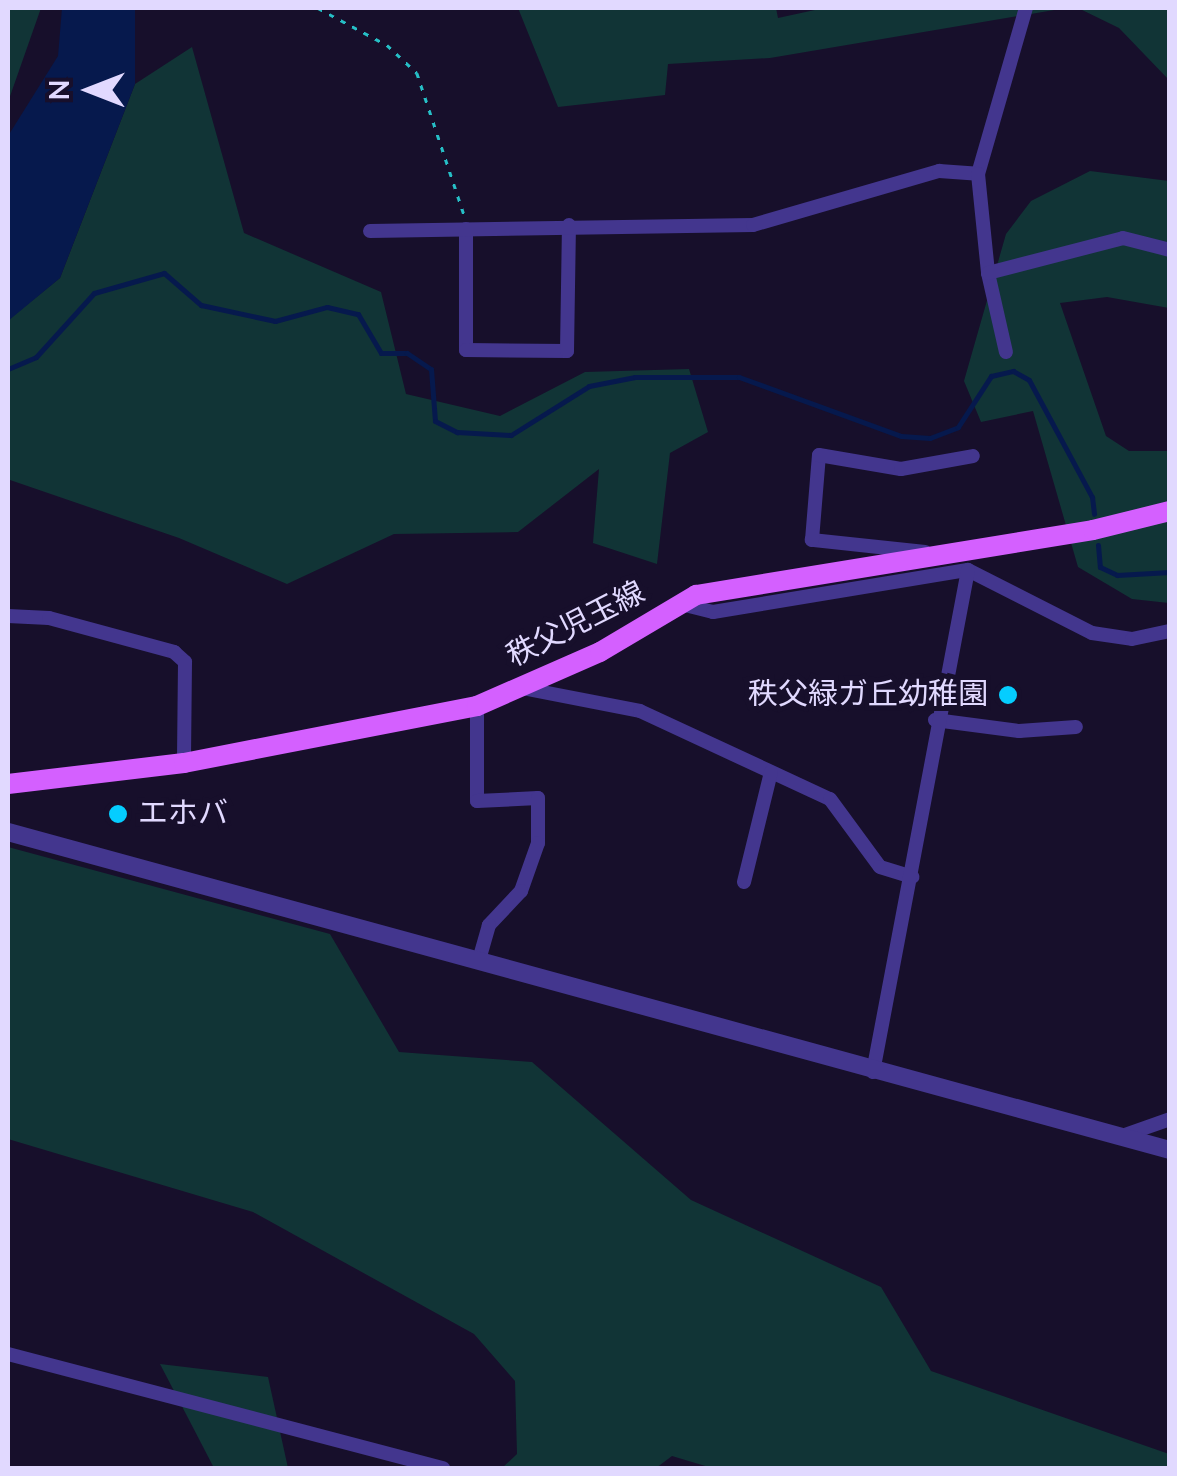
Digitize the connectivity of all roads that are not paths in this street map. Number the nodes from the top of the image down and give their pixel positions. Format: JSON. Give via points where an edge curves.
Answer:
{"nodes":[{"id":1,"x":1026,"y":8,"type":"edge"},
{"id":2,"x":978,"y":174,"type":"junction"},
{"id":3,"x":569,"y":225,"type":"junction"},
{"id":4,"x":466,"y":229,"type":"junction"},
{"id":5,"x":370,"y":231,"type":"dead end"},
{"id":6,"x":1170,"y":250,"type":"edge"},
{"id":7,"x":988,"y":273,"type":"junction"},
{"id":8,"x":1006,"y":352,"type":"dead end"},
{"id":9,"x":972,"y":456,"type":"dead end"},
{"id":10,"x":1170,"y":511,"type":"edge"},
{"id":11,"x":942,"y":554,"type":"junction"},
{"id":12,"x":968,"y":570,"type":"junction"},
{"id":13,"x":681,"y":604,"type":"junction"},
{"id":14,"x":8,"y":616,"type":"edge"},
{"id":15,"x":1170,"y":631,"type":"edge"},
{"id":16,"x":522,"y":688,"type":"junction"},
{"id":17,"x":477,"y":706,"type":"junction"},
{"id":18,"x":935,"y":720,"type":"junction"},
{"id":19,"x":1076,"y":728,"type":"dead end"},
{"id":20,"x":184,"y":764,"type":"junction"},
{"id":21,"x":772,"y":772,"type":"junction"},
{"id":22,"x":8,"y":784,"type":"edge"},
{"id":23,"x":8,"y":832,"type":"edge"},
{"id":24,"x":912,"y":877,"type":"junction"},
{"id":25,"x":744,"y":882,"type":"dead end"},
{"id":26,"x":479,"y":961,"type":"junction"},
{"id":27,"x":873,"y":1072,"type":"junction"},
{"id":28,"x":1170,"y":1119,"type":"edge"},
{"id":29,"x":1115,"y":1139,"type":"junction"},
{"id":30,"x":1170,"y":1150,"type":"edge"},
{"id":31,"x":8,"y":1354,"type":"edge"},
{"id":32,"x":443,"y":1468,"type":"edge"}],
"edges":[{"from":1,"to":2,"type":"street"},
{"from":2,"to":3,"type":"street","via":[[939,171],[753,225]]},
{"from":2,"to":7,"type":"street"},
{"from":3,"to":4,"type":"street"},
{"from":3,"to":4,"type":"street","via":[[567,351],[466,350]]},
{"from":4,"to":5,"type":"street"},
{"from":6,"to":7,"type":"street","via":[[1122,238]]},
{"from":7,"to":8,"type":"street"},
{"from":9,"to":11,"type":"street","via":[[901,468],[819,456],[812,540]]},
{"from":10,"to":11,"type":"main road","name":"秩父児玉線"},
{"from":11,"to":13,"type":"main road","name":"秩父児玉線","via":[[696,595]]},
{"from":12,"to":13,"type":"street","via":[[713,612]]},
{"from":12,"to":15,"type":"street","via":[[1092,633],[1132,638]]},
{"from":12,"to":18,"type":"street"},
{"from":13,"to":16,"type":"main road","name":"秩父児玉線"},
{"from":14,"to":20,"type":"street","via":[[49,618],[174,652],[185,662]]},
{"from":16,"to":17,"type":"main road","name":"秩父児玉線"},
{"from":16,"to":21,"type":"street","via":[[640,711]]},
{"from":17,"to":20,"type":"main road","name":"秩父児玉線"},
{"from":17,"to":26,"type":"street","via":[[477,801],[538,798],[538,843],[521,891],[489,925]]},
{"from":18,"to":19,"type":"street","via":[[1018,731]]},
{"from":18,"to":24,"type":"street"},
{"from":20,"to":22,"type":"main road","name":"秩父児玉線"},
{"from":21,"to":24,"type":"street","via":[[830,800],[880,867]]},
{"from":21,"to":25,"type":"street"},
{"from":23,"to":26,"type":"street"},
{"from":24,"to":27,"type":"street"},
{"from":26,"to":27,"type":"street"},
{"from":27,"to":29,"type":"street"},
{"from":28,"to":29,"type":"street"},
{"from":29,"to":30,"type":"street"},
{"from":31,"to":32,"type":"street"}]}
